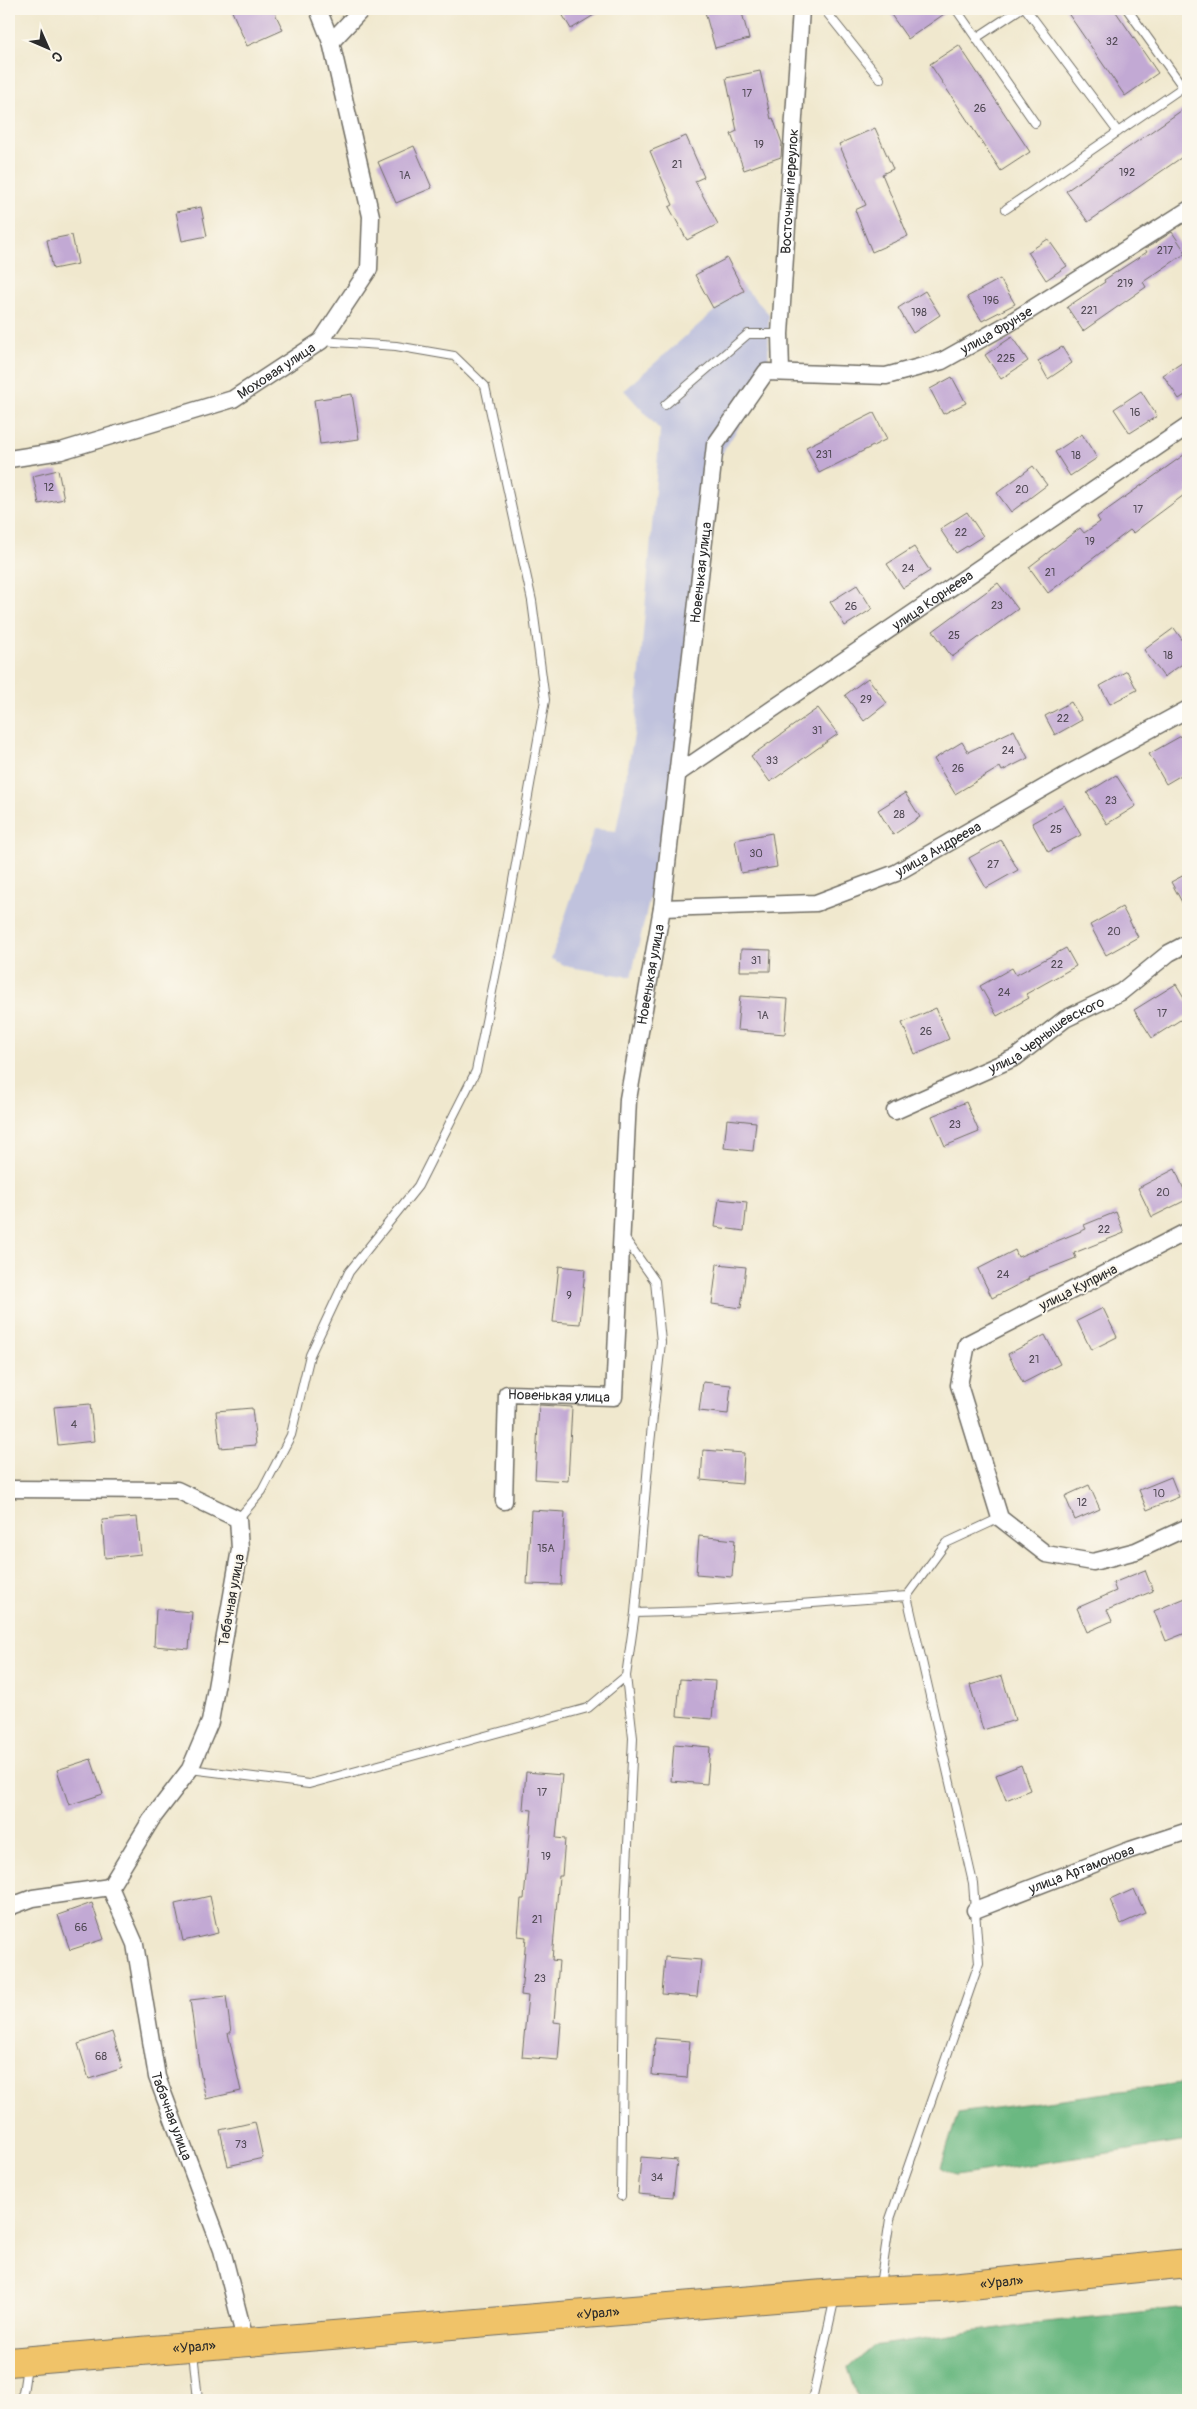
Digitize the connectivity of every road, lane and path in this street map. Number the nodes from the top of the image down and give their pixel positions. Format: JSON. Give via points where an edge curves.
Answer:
{"nodes":[{"id":1,"x":318,"y":9,"type":"edge"},
{"id":2,"x":362,"y":9,"type":"edge"},
{"id":3,"x":801,"y":9,"type":"edge"},
{"id":4,"x":824,"y":9,"type":"edge"},
{"id":5,"x":956,"y":9,"type":"edge"},
{"id":6,"x":1020,"y":9,"type":"edge"},
{"id":7,"x":1026,"y":9,"type":"edge"},
{"id":8,"x":1127,"y":9,"type":"edge"},
{"id":9,"x":976,"y":38,"type":"junction"},
{"id":10,"x":331,"y":42,"type":"junction"},
{"id":11,"x":880,"y":80,"type":"dead end"},
{"id":12,"x":1185,"y":87,"type":"edge"},
{"id":13,"x":1035,"y":122,"type":"dead end"},
{"id":14,"x":1118,"y":132,"type":"junction"},
{"id":15,"x":1006,"y":209,"type":"dead end"},
{"id":16,"x":1188,"y":210,"type":"edge"},
{"id":17,"x":780,"y":334,"type":"junction"},
{"id":18,"x":321,"y":341,"type":"junction"},
{"id":19,"x":781,"y":372,"type":"junction"},
{"id":20,"x":666,"y":406,"type":"dead end"},
{"id":21,"x":1188,"y":426,"type":"edge"},
{"id":22,"x":9,"y":459,"type":"edge"},
{"id":23,"x":1188,"y":709,"type":"edge"},
{"id":24,"x":677,"y":774,"type":"junction"},
{"id":25,"x":662,"y":908,"type":"junction"},
{"id":26,"x":1188,"y":943,"type":"edge"},
{"id":27,"x":895,"y":1111,"type":"dead end"},
{"id":28,"x":1188,"y":1231,"type":"edge"},
{"id":29,"x":622,"y":1234,"type":"junction"},
{"id":30,"x":9,"y":1490,"type":"edge"},
{"id":31,"x":504,"y":1501,"type":"dead end"},
{"id":32,"x":1000,"y":1518,"type":"junction"},
{"id":33,"x":238,"y":1519,"type":"junction"},
{"id":34,"x":1188,"y":1527,"type":"edge"},
{"id":35,"x":907,"y":1596,"type":"junction"},
{"id":36,"x":635,"y":1613,"type":"junction"},
{"id":37,"x":626,"y":1676,"type":"junction"},
{"id":38,"x":190,"y":1770,"type":"junction"},
{"id":39,"x":1188,"y":1830,"type":"edge"},
{"id":40,"x":110,"y":1887,"type":"junction"},
{"id":41,"x":9,"y":1907,"type":"edge"},
{"id":42,"x":975,"y":1910,"type":"junction"},
{"id":43,"x":621,"y":2196,"type":"dead end"},
{"id":44,"x":1188,"y":2262,"type":"edge"},
{"id":45,"x":879,"y":2290,"type":"junction"},
{"id":46,"x":836,"y":2293,"type":"junction"},
{"id":47,"x":246,"y":2344,"type":"junction"},
{"id":48,"x":192,"y":2347,"type":"junction"},
{"id":49,"x":18,"y":2362,"type":"edge"},
{"id":50,"x":19,"y":2400,"type":"edge"},
{"id":51,"x":198,"y":2400,"type":"edge"},
{"id":52,"x":812,"y":2400,"type":"edge"}],
"edges":[{"from":1,"to":10,"type":"street","name":"Моховая улица"},
{"from":2,"to":10,"type":"street"},
{"from":3,"to":17,"type":"street","name":"Восточный переулок"},
{"from":4,"to":11,"type":"lane"},
{"from":5,"to":9,"type":"lane"},
{"from":6,"to":9,"type":"lane"},
{"from":7,"to":14,"type":"lane"},
{"from":8,"to":12,"type":"lane"},
{"from":9,"to":13,"type":"lane"},
{"from":10,"to":18,"type":"street","name":"Моховая улица","via":[[372,216],[369,269]]},
{"from":12,"to":14,"type":"lane"},
{"from":14,"to":15,"type":"lane"},
{"from":16,"to":19,"type":"street","name":"улица Фрунзе","via":[[1008,324],[942,361],[886,376]]},
{"from":17,"to":19,"type":"street","name":"Восточный переулок"},
{"from":17,"to":20,"type":"lane","via":[[748,334]]},
{"from":18,"to":22,"type":"street","name":"Моховая улица","via":[[233,399],[61,451]]},
{"from":18,"to":33,"type":"lane","via":[[396,346],[454,356],[485,386],[532,601],[545,700],[476,1071],[418,1186],[349,1272],[310,1355],[291,1435],[262,1491]]},
{"from":19,"to":24,"type":"street","name":"Новенькая улица","via":[[766,372],[715,445]]},
{"from":21,"to":24,"type":"street","name":"улица Корнеева"},
{"from":23,"to":25,"type":"street","name":"улица Андреева","via":[[896,873],[816,903]]},
{"from":24,"to":25,"type":"street","name":"Новенькая улица"},
{"from":25,"to":29,"type":"street","name":"Новенькая улица","via":[[628,1099]]},
{"from":26,"to":27,"type":"street","name":"улица Чернышевского","via":[[1169,953],[1121,992],[1065,1019],[1016,1057]]},
{"from":28,"to":32,"type":"street","name":"улица Куприна","via":[[967,1344],[959,1385]]},
{"from":29,"to":31,"type":"street","name":"Новенькая улица","via":[[614,1397],[507,1394]]},
{"from":29,"to":36,"type":"lane","via":[[655,1281],[661,1342]]},
{"from":30,"to":33,"type":"street","via":[[177,1490]]},
{"from":32,"to":34,"type":"street","via":[[1046,1554],[1092,1562],[1136,1551]]},
{"from":32,"to":35,"type":"lane","via":[[946,1543]]},
{"from":33,"to":38,"type":"street","name":"Табачная улица","via":[[240,1549],[210,1722]]},
{"from":35,"to":36,"type":"lane"},
{"from":35,"to":42,"type":"lane","via":[[973,1883]]},
{"from":36,"to":37,"type":"lane"},
{"from":37,"to":38,"type":"lane","via":[[588,1708],[309,1784]]},
{"from":37,"to":43,"type":"lane","via":[[633,1738],[625,1909]]},
{"from":38,"to":40,"type":"street","name":"Табачная улица","via":[[151,1820]]},
{"from":39,"to":42,"type":"street","name":"улица Артамонова"},
{"from":40,"to":41,"type":"street","via":[[33,1898]]},
{"from":40,"to":47,"type":"street","name":"Табачная улица","via":[[135,1944],[157,2076],[222,2250]]},
{"from":42,"to":45,"type":"lane","via":[[979,1963],[890,2219]]},
{"from":44,"to":45,"type":"highway","name":"«Урал»","via":[[960,2286]]},
{"from":45,"to":46,"type":"highway","name":"«Урал»"},
{"from":46,"to":47,"type":"highway","name":"«Урал»"},
{"from":46,"to":52,"type":"lane"},
{"from":47,"to":48,"type":"highway","name":"«Урал»"},
{"from":48,"to":49,"type":"highway","name":"«Урал»"},
{"from":48,"to":51,"type":"lane"},
{"from":49,"to":50,"type":"lane","via":[[23,2393]]}]}
